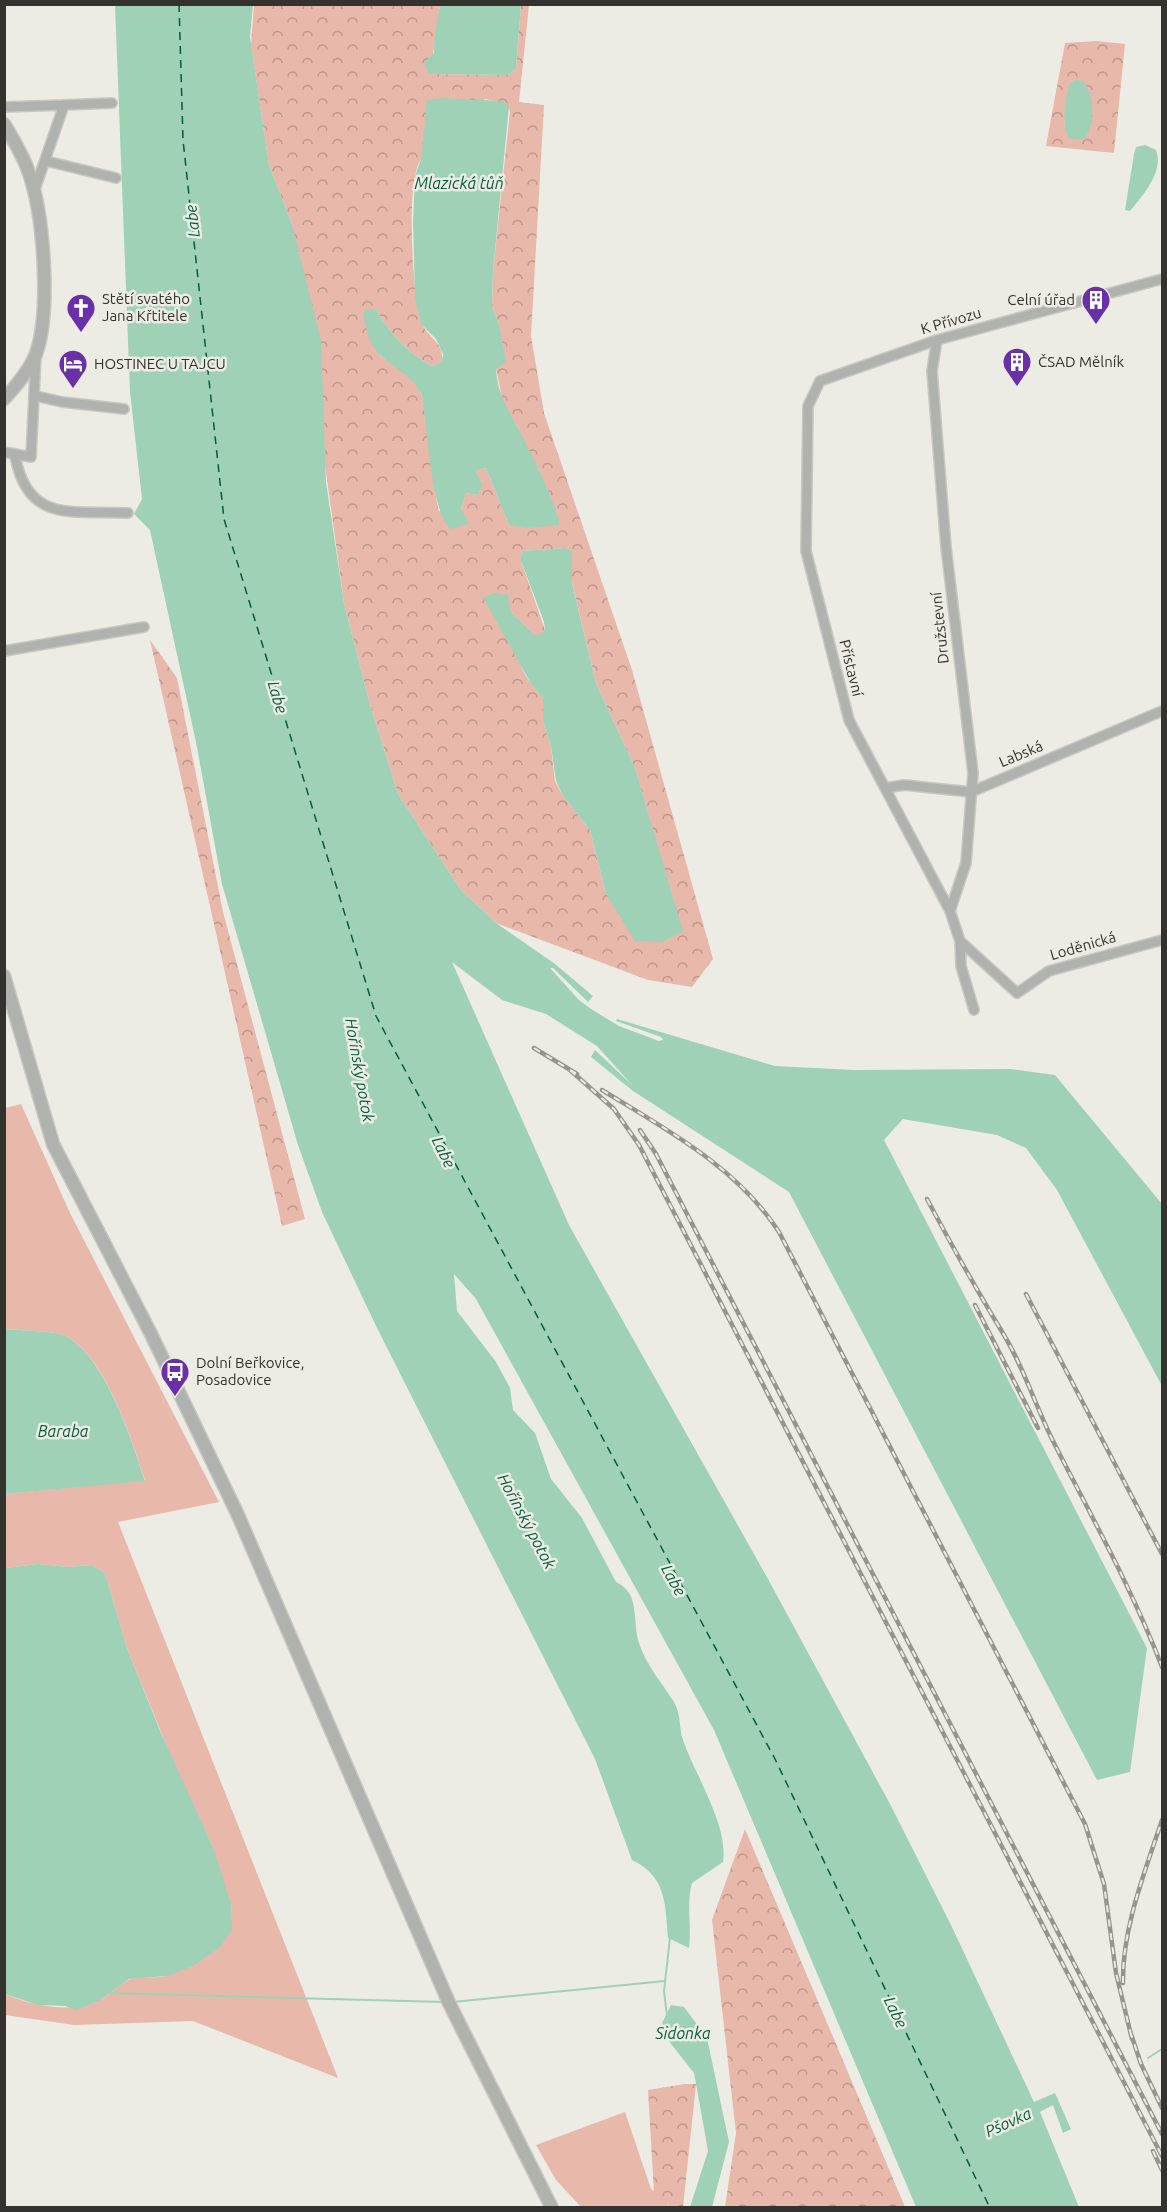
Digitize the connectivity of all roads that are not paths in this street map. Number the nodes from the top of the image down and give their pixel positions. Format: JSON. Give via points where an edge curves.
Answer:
{"nodes":[{"id":1,"x":112,"y":104,"type":"dead end"},
{"id":2,"x":64,"y":105,"type":"junction"},
{"id":3,"x":4,"y":107,"type":"edge"},
{"id":4,"x":4,"y":124,"type":"edge"},
{"id":5,"x":46,"y":160,"type":"junction"},
{"id":6,"x":116,"y":178,"type":"dead end"},
{"id":7,"x":35,"y":189,"type":"junction"},
{"id":8,"x":1162,"y":279,"type":"edge"},
{"id":9,"x":937,"y":340,"type":"junction"},
{"id":10,"x":36,"y":353,"type":"junction"},
{"id":11,"x":820,"y":381,"type":"joint"},
{"id":12,"x":36,"y":396,"type":"junction"},
{"id":13,"x":4,"y":399,"type":"edge"},
{"id":14,"x":124,"y":409,"type":"dead end"},
{"id":15,"x":4,"y":452,"type":"edge"},
{"id":16,"x":15,"y":456,"type":"junction"},
{"id":17,"x":128,"y":513,"type":"dead end"},
{"id":18,"x":144,"y":627,"type":"dead end"},
{"id":19,"x":4,"y":651,"type":"edge"},
{"id":20,"x":1162,"y":711,"type":"edge"},
{"id":21,"x":885,"y":788,"type":"junction"},
{"id":22,"x":971,"y":792,"type":"junction"},
{"id":23,"x":950,"y":911,"type":"junction"},
{"id":24,"x":1162,"y":940,"type":"edge"},
{"id":25,"x":960,"y":941,"type":"junction"},
{"id":26,"x":4,"y":976,"type":"edge"},
{"id":27,"x":1017,"y":993,"type":"joint"},
{"id":28,"x":974,"y":1010,"type":"dead end"},
{"id":29,"x":552,"y":2208,"type":"edge"}],
"edges":[{"from":1,"to":2,"type":"street"},
{"from":2,"to":3,"type":"street"},
{"from":2,"to":5,"type":"street"},
{"from":4,"to":7,"type":"street"},
{"from":5,"to":6,"type":"street"},
{"from":5,"to":7,"type":"street"},
{"from":7,"to":10,"type":"street","via":[[44,291]]},
{"from":8,"to":9,"type":"street","name":"K Přívozu"},
{"from":9,"to":11,"type":"street","name":"K Přívozu"},
{"from":9,"to":22,"type":"street","name":"Družstevní","via":[[932,371],[948,559],[973,773]]},
{"from":10,"to":12,"type":"street"},
{"from":10,"to":13,"type":"street"},
{"from":11,"to":21,"type":"street","name":"Přístavní","via":[[808,406],[806,551],[849,720]]},
{"from":12,"to":14,"type":"street"},
{"from":12,"to":16,"type":"street","via":[[31,458]]},
{"from":15,"to":16,"type":"street"},
{"from":16,"to":17,"type":"street","via":[[26,490],[45,507]]},
{"from":18,"to":19,"type":"street"},
{"from":20,"to":22,"type":"street","name":"Labská"},
{"from":21,"to":22,"type":"street","name":"Labská","via":[[904,785]]},
{"from":21,"to":23,"type":"street","name":"Přístavní"},
{"from":22,"to":23,"type":"street","name":"Družstevní","via":[[966,863]]},
{"from":23,"to":25,"type":"street","name":"Přístavní"},
{"from":24,"to":27,"type":"street","name":"Loděnická","via":[[1049,970]]},
{"from":25,"to":27,"type":"street","name":"Přístavní"},
{"from":25,"to":28,"type":"street","name":"Přístavní","via":[[961,966]]},
{"from":26,"to":29,"type":"street","via":[[53,1144],[227,1492],[449,2003]]}]}
